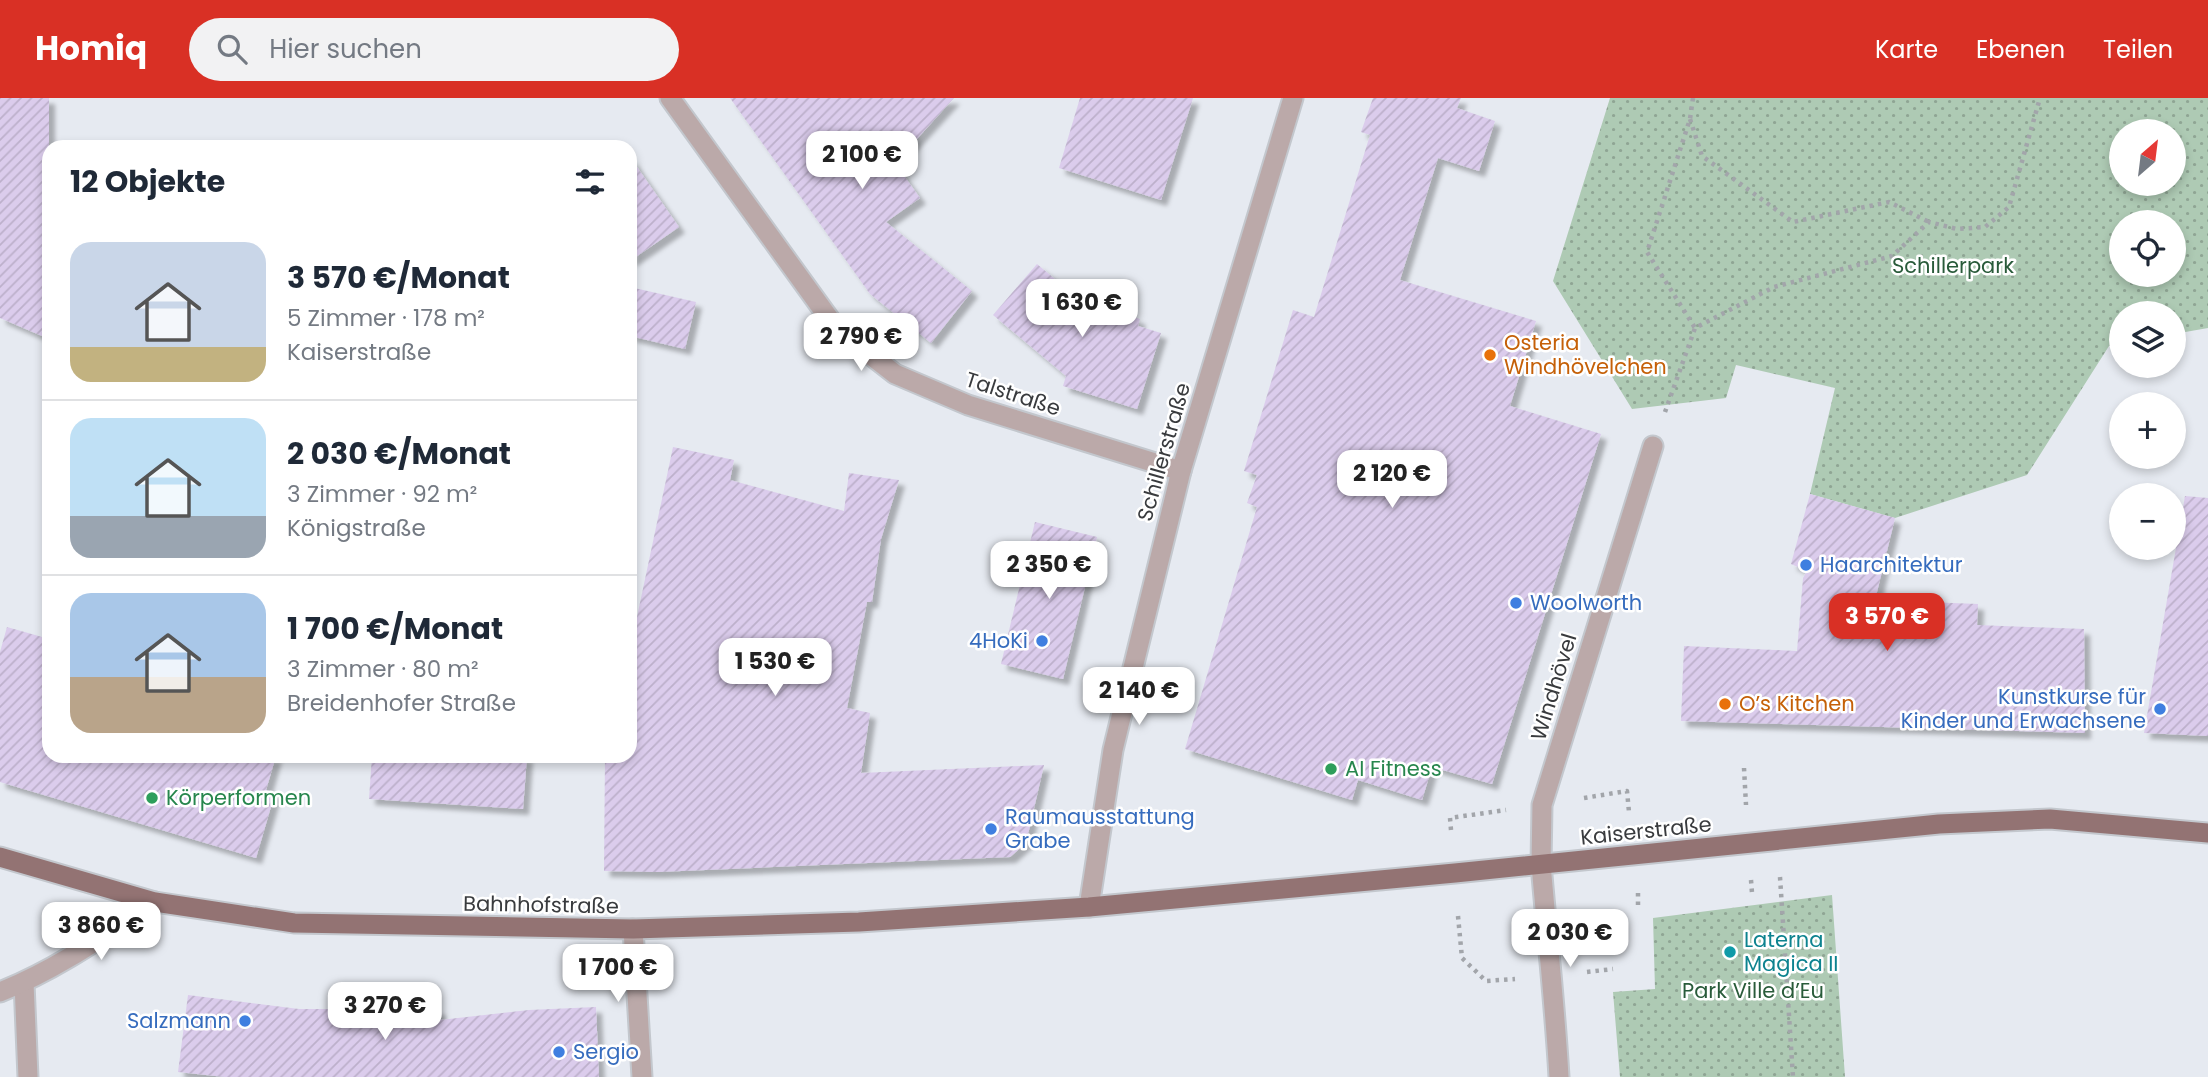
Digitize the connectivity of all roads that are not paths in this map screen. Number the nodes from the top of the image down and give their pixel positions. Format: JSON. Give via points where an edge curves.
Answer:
{"nodes":[{"id":1,"x":670,"y":98,"type":"edge"},
{"id":2,"x":1293,"y":98,"type":"edge"},
{"id":3,"x":1653,"y":446,"type":"road end"},
{"id":4,"x":1181,"y":471,"type":"junction"},
{"id":5,"x":2208,"y":833,"type":"edge"},
{"id":6,"x":0,"y":857,"type":"edge"},
{"id":7,"x":1541,"y":864,"type":"junction"},
{"id":8,"x":155,"y":902,"type":"junction"},
{"id":9,"x":1089,"y":907,"type":"junction"},
{"id":10,"x":634,"y":929,"type":"junction"},
{"id":11,"x":24,"y":983,"type":"junction"},
{"id":12,"x":0,"y":992,"type":"edge"},
{"id":13,"x":27,"y":1077,"type":"edge"},
{"id":14,"x":642,"y":1077,"type":"edge"},
{"id":15,"x":1559,"y":1077,"type":"edge"}],
"edges":[{"from":1,"to":4,"type":"street","name":"Talstraße","via":[[836,328],[895,374],[968,405]]},
{"from":2,"to":4,"type":"street","name":"Schillerstraße"},
{"from":3,"to":7,"type":"street","name":"Windhövel","via":[[1542,804]]},
{"from":4,"to":9,"type":"street","name":"Schillerstraße","via":[[1113,750]]},
{"from":5,"to":7,"type":"main road","name":"Kaiserstraße","via":[[2050,819],[1940,824]]},
{"from":6,"to":8,"type":"main road","name":"Bahnhofstraße"},
{"from":7,"to":9,"type":"main road","name":"Kaiserstraße"},
{"from":7,"to":15,"type":"street","name":"Windhövel"},
{"from":8,"to":10,"type":"main road","name":"Bahnhofstraße","via":[[294,923]]},
{"from":8,"to":11,"type":"street"},
{"from":9,"to":10,"type":"main road","name":"Bahnhofstraße","via":[[859,922]]},
{"from":10,"to":14,"type":"street"},
{"from":11,"to":12,"type":"street"},
{"from":11,"to":13,"type":"street"}]}
